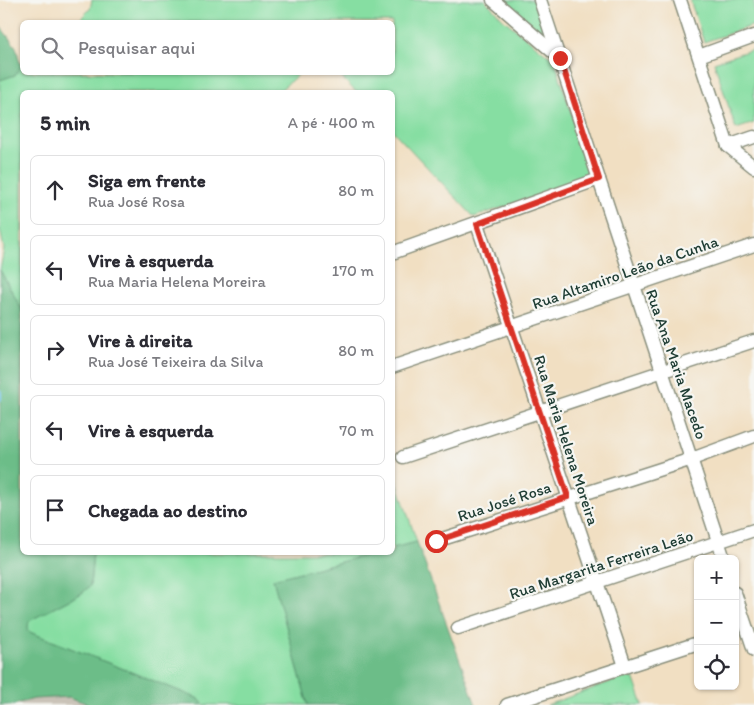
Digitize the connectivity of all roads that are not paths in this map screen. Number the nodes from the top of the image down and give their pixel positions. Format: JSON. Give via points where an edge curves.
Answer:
{"nodes":[{"id":1,"x":493,"y":0,"type":"edge"},
{"id":2,"x":540,"y":0,"type":"edge"},
{"id":3,"x":680,"y":0,"type":"edge"},
{"id":4,"x":754,"y":36,"type":"edge"},
{"id":5,"x":699,"y":56,"type":"junction"},
{"id":6,"x":560,"y":58,"type":"junction"},
{"id":7,"x":754,"y":137,"type":"edge"},
{"id":8,"x":728,"y":146,"type":"junction"},
{"id":9,"x":754,"y":167,"type":"edge"},
{"id":10,"x":599,"y":179,"type":"junction"},
{"id":11,"x":477,"y":224,"type":"junction"},
{"id":12,"x":754,"y":245,"type":"edge"},
{"id":13,"x":395,"y":252,"type":"edge"},
{"id":14,"x":634,"y":287,"type":"junction"},
{"id":15,"x":512,"y":328,"type":"junction"},
{"id":16,"x":754,"y":341,"type":"edge"},
{"id":17,"x":395,"y":366,"type":"edge"},
{"id":18,"x":662,"y":372,"type":"junction"},
{"id":19,"x":541,"y":412,"type":"junction"},
{"id":20,"x":754,"y":436,"type":"edge"},
{"id":21,"x":402,"y":457,"type":"dead end"},
{"id":22,"x":692,"y":459,"type":"junction"},
{"id":23,"x":568,"y":497,"type":"junction"},
{"id":24,"x":754,"y":530,"type":"edge"},
{"id":25,"x":436,"y":541,"type":"dead end"},
{"id":26,"x":719,"y":543,"type":"junction"},
{"id":27,"x":723,"y":555,"type":"edge"},
{"id":28,"x":597,"y":582,"type":"junction"},
{"id":29,"x":737,"y":600,"type":"edge"},
{"id":30,"x":745,"y":627,"type":"edge"},
{"id":31,"x":458,"y":628,"type":"dead end"},
{"id":32,"x":694,"y":644,"type":"edge"},
{"id":33,"x":754,"y":650,"type":"edge"},
{"id":34,"x":625,"y":666,"type":"junction"},
{"id":35,"x":507,"y":705,"type":"edge"}],
"edges":[{"from":1,"to":6,"type":"street"},
{"from":2,"to":6,"type":"street","name":"Rua Ana Maria Macedo"},
{"from":3,"to":5,"type":"street"},
{"from":4,"to":5,"type":"street"},
{"from":5,"to":8,"type":"street"},
{"from":6,"to":10,"type":"street","name":"Rua Ana Maria Macedo"},
{"from":7,"to":8,"type":"street"},
{"from":8,"to":9,"type":"street"},
{"from":10,"to":11,"type":"street"},
{"from":10,"to":14,"type":"street","name":"Rua Ana Maria Macedo"},
{"from":11,"to":13,"type":"street"},
{"from":11,"to":15,"type":"street","name":"Rua Maria Helena Moreira"},
{"from":12,"to":14,"type":"street","name":"Rua Altamiro Leão da Cunha"},
{"from":14,"to":15,"type":"street","name":"Rua Altamiro Leão da Cunha"},
{"from":14,"to":18,"type":"street","name":"Rua Ana Maria Macedo"},
{"from":15,"to":17,"type":"street","name":"Rua Altamiro Leão da Cunha"},
{"from":15,"to":19,"type":"street","name":"Rua Maria Helena Moreira"},
{"from":16,"to":18,"type":"street"},
{"from":18,"to":19,"type":"street"},
{"from":18,"to":22,"type":"street","name":"Rua Ana Maria Macedo"},
{"from":19,"to":21,"type":"street"},
{"from":19,"to":23,"type":"street","name":"Rua Maria Helena Moreira"},
{"from":20,"to":22,"type":"street","name":"Rua José Rosa"},
{"from":22,"to":23,"type":"street","name":"Rua José Rosa"},
{"from":22,"to":26,"type":"street","name":"Rua Ana Maria Macedo"},
{"from":23,"to":25,"type":"street","name":"Rua José Rosa"},
{"from":23,"to":28,"type":"street","name":"Rua Maria Helena Moreira"},
{"from":24,"to":26,"type":"street","name":"Rua Margarita Ferreira Leão"},
{"from":26,"to":27,"type":"street","name":"Rua Ana Maria Macedo"},
{"from":26,"to":28,"type":"street","name":"Rua Margarita Ferreira Leão"},
{"from":28,"to":31,"type":"street","name":"Rua Margarita Ferreira Leão"},
{"from":28,"to":34,"type":"street","name":"Rua Maria Helena Moreira"},
{"from":29,"to":30,"type":"street"},
{"from":30,"to":33,"type":"street"},
{"from":32,"to":34,"type":"street"},
{"from":34,"to":35,"type":"street"}]}
